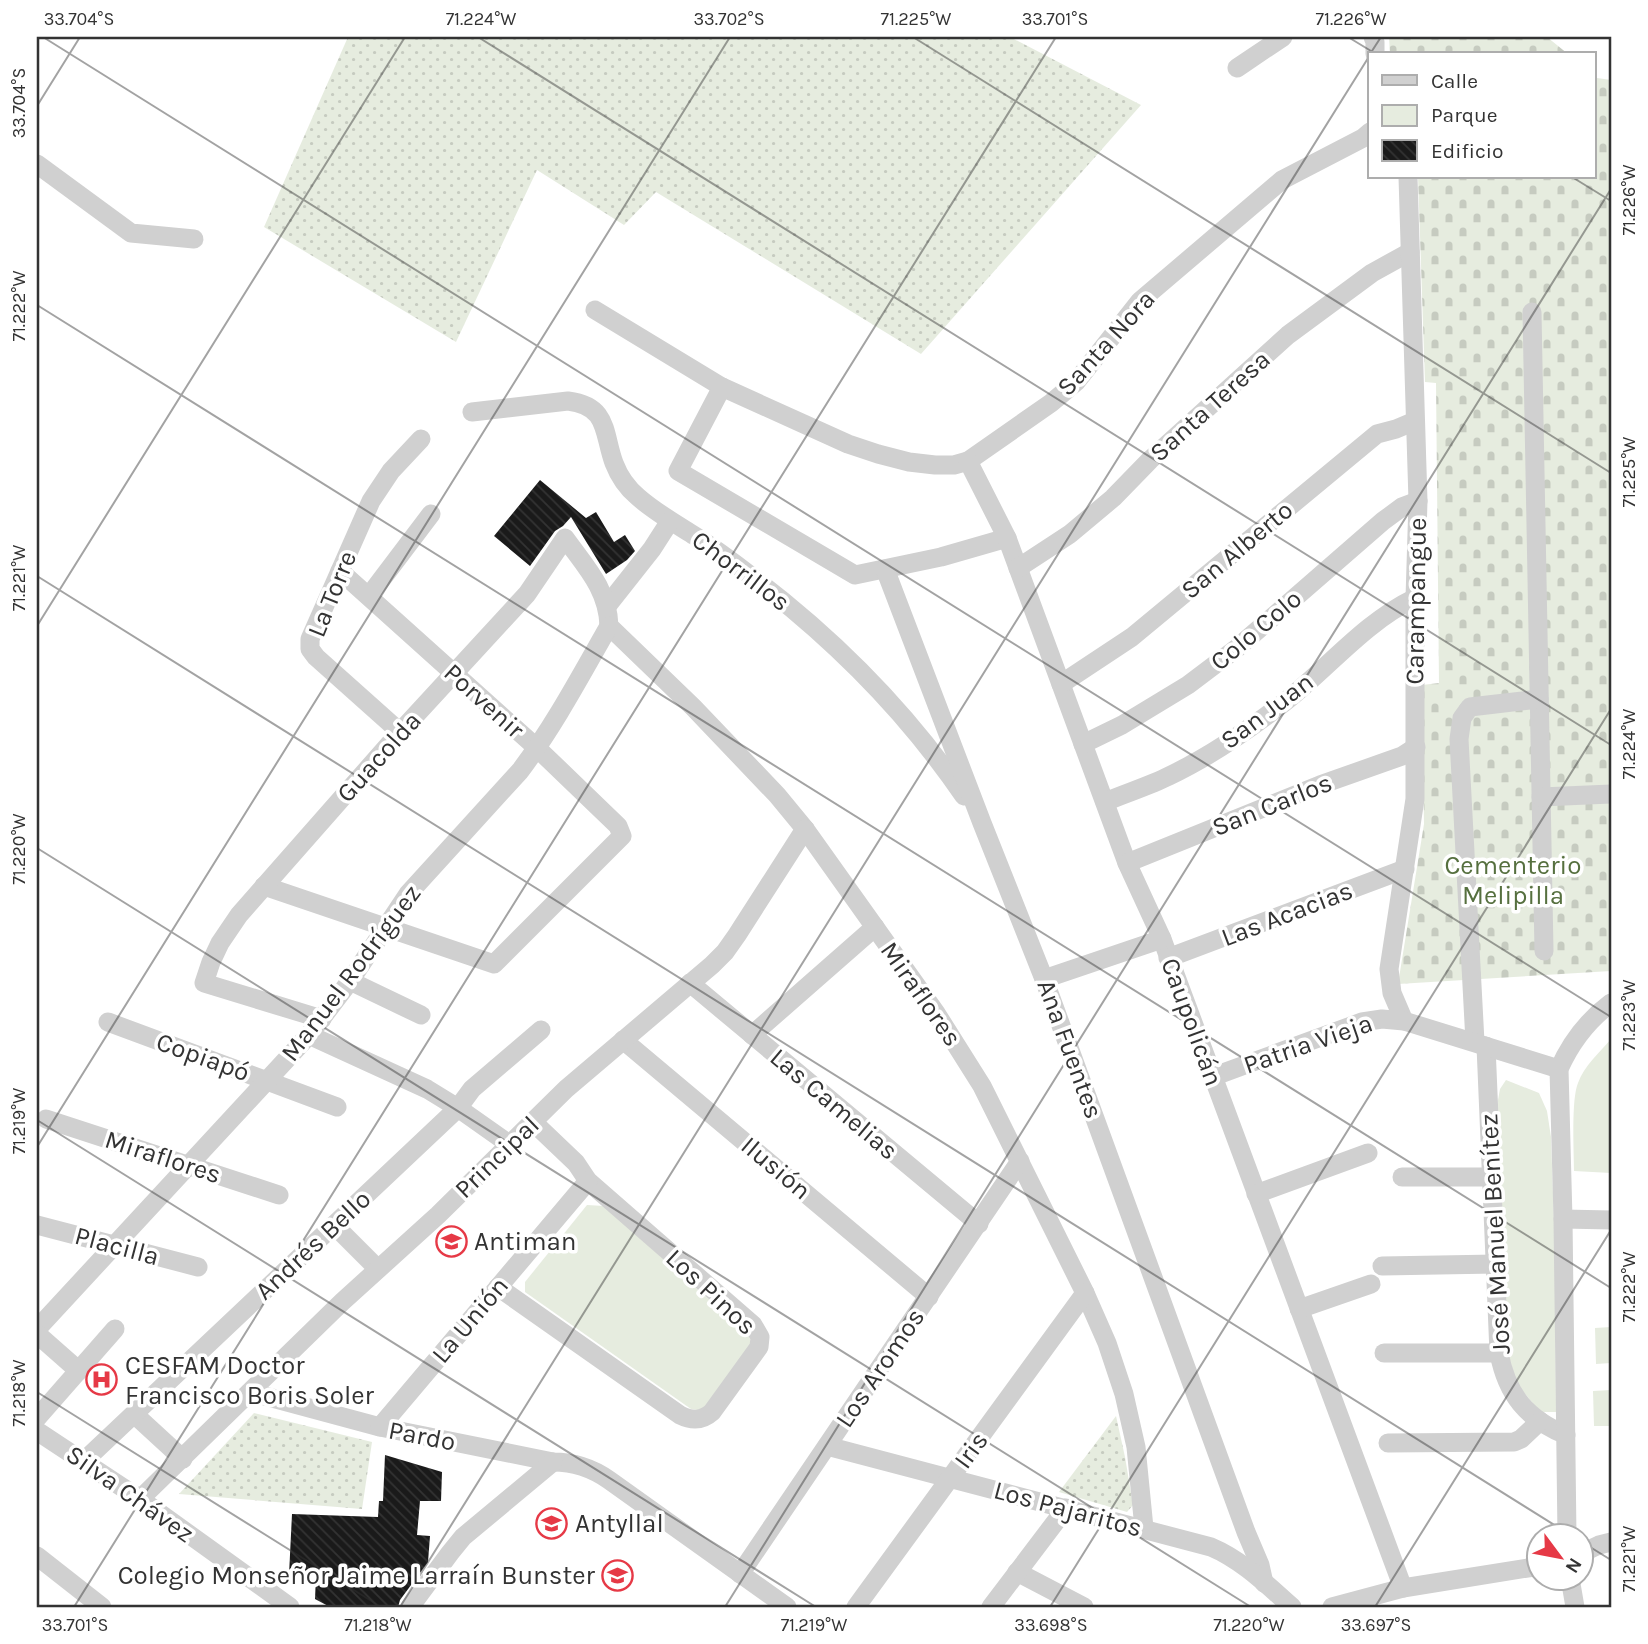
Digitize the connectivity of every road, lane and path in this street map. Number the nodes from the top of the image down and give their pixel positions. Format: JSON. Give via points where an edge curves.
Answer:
{"nodes":[{"id":1,"x":1283,"y":37,"type":"edge"},
{"id":2,"x":1237,"y":68,"type":"dead end"},
{"id":3,"x":1368,"y":134,"type":"edge"},
{"id":4,"x":37,"y":163,"type":"edge"},
{"id":5,"x":1408,"y":178,"type":"edge"},
{"id":6,"x":194,"y":239,"type":"dead end"},
{"id":7,"x":1410,"y":252,"type":"junction"},
{"id":8,"x":595,"y":310,"type":"dead end"},
{"id":9,"x":1532,"y":312,"type":"dead end"},
{"id":10,"x":722,"y":387,"type":"junction"},
{"id":11,"x":472,"y":412,"type":"dead end"},
{"id":12,"x":1415,"y":421,"type":"junction"},
{"id":13,"x":421,"y":439,"type":"dead end"},
{"id":14,"x":968,"y":461,"type":"junction"},
{"id":15,"x":1418,"y":501,"type":"junction"},
{"id":16,"x":430,"y":514,"type":"dead end"},
{"id":17,"x":670,"y":521,"type":"junction"},
{"id":18,"x":1007,"y":538,"type":"junction"},
{"id":19,"x":1018,"y":568,"type":"junction"},
{"id":20,"x":885,"y":569,"type":"junction"},
{"id":21,"x":340,"y":571,"type":"junction"},
{"id":22,"x":369,"y":596,"type":"junction"},
{"id":23,"x":1415,"y":598,"type":"junction"},
{"id":24,"x":607,"y":606,"type":"junction"},
{"id":25,"x":609,"y":626,"type":"junction"},
{"id":26,"x":454,"y":674,"type":"junction"},
{"id":27,"x":1061,"y":684,"type":"junction"},
{"id":28,"x":1539,"y":699,"type":"junction"},
{"id":29,"x":400,"y":732,"type":"junction"},
{"id":30,"x":1083,"y":744,"type":"junction"},
{"id":31,"x":1416,"y":747,"type":"junction"},
{"id":32,"x":537,"y":748,"type":"junction"},
{"id":33,"x":1611,"y":794,"type":"edge"},
{"id":34,"x":1541,"y":797,"type":"junction"},
{"id":35,"x":1105,"y":802,"type":"junction"},
{"id":36,"x":982,"y":823,"type":"junction"},
{"id":37,"x":804,"y":829,"type":"junction"},
{"id":38,"x":1127,"y":863,"type":"junction"},
{"id":39,"x":1405,"y":869,"type":"junction"},
{"id":40,"x":264,"y":886,"type":"junction"},
{"id":41,"x":386,"y":927,"type":"junction"},
{"id":42,"x":875,"y":927,"type":"junction"},
{"id":43,"x":1162,"y":939,"type":"junction"},
{"id":44,"x":1544,"y":951,"type":"dead end"},
{"id":45,"x":1168,"y":958,"type":"junction"},
{"id":46,"x":1044,"y":979,"type":"junction"},
{"id":47,"x":350,"y":981,"type":"junction"},
{"id":48,"x":690,"y":983,"type":"junction"},
{"id":49,"x":1611,"y":1003,"type":"edge"},
{"id":50,"x":421,"y":1015,"type":"dead end"},
{"id":51,"x":322,"y":1019,"type":"junction"},
{"id":52,"x":1404,"y":1021,"type":"junction"},
{"id":53,"x":108,"y":1022,"type":"dead end"},
{"id":54,"x":541,"y":1030,"type":"dead end"},
{"id":55,"x":310,"y":1035,"type":"junction"},
{"id":56,"x":752,"y":1035,"type":"junction"},
{"id":57,"x":624,"y":1040,"type":"junction"},
{"id":58,"x":1480,"y":1044,"type":"junction"},
{"id":59,"x":1559,"y":1069,"type":"junction"},
{"id":60,"x":1213,"y":1077,"type":"junction"},
{"id":61,"x":268,"y":1080,"type":"junction"},
{"id":62,"x":337,"y":1107,"type":"dead end"},
{"id":63,"x":458,"y":1108,"type":"junction"},
{"id":64,"x":47,"y":1119,"type":"dead end"},
{"id":65,"x":533,"y":1122,"type":"junction"},
{"id":66,"x":509,"y":1144,"type":"junction"},
{"id":67,"x":1368,"y":1153,"type":"dead end"},
{"id":68,"x":1020,"y":1161,"type":"junction"},
{"id":69,"x":190,"y":1165,"type":"junction"},
{"id":70,"x":1402,"y":1177,"type":"dead end"},
{"id":71,"x":1492,"y":1178,"type":"junction"},
{"id":72,"x":588,"y":1181,"type":"junction"},
{"id":73,"x":1256,"y":1194,"type":"junction"},
{"id":74,"x":279,"y":1195,"type":"dead end"},
{"id":75,"x":1563,"y":1219,"type":"junction"},
{"id":76,"x":1611,"y":1220,"type":"edge"},
{"id":77,"x":979,"y":1224,"type":"junction"},
{"id":78,"x":37,"y":1225,"type":"edge"},
{"id":79,"x":334,"y":1225,"type":"junction"},
{"id":80,"x":114,"y":1245,"type":"junction"},
{"id":81,"x":1496,"y":1264,"type":"junction"},
{"id":82,"x":1382,"y":1266,"type":"dead end"},
{"id":83,"x":198,"y":1267,"type":"dead end"},
{"id":84,"x":378,"y":1269,"type":"junction"},
{"id":85,"x":1371,"y":1284,"type":"dead end"},
{"id":86,"x":498,"y":1287,"type":"junction"},
{"id":87,"x":1085,"y":1293,"type":"junction"},
{"id":88,"x":929,"y":1297,"type":"junction"},
{"id":89,"x":1299,"y":1309,"type":"junction"},
{"id":90,"x":37,"y":1329,"type":"edge"},
{"id":91,"x":115,"y":1329,"type":"dead end"},
{"id":92,"x":37,"y":1334,"type":"edge"},
{"id":93,"x":1384,"y":1353,"type":"dead end"},
{"id":94,"x":1499,"y":1353,"type":"junction"},
{"id":95,"x":79,"y":1371,"type":"junction"},
{"id":96,"x":250,"y":1392,"type":"junction"},
{"id":97,"x":134,"y":1414,"type":"junction"},
{"id":98,"x":37,"y":1418,"type":"edge"},
{"id":99,"x":1540,"y":1422,"type":"junction"},
{"id":100,"x":380,"y":1427,"type":"junction"},
{"id":101,"x":37,"y":1431,"type":"edge"},
{"id":102,"x":1566,"y":1435,"type":"junction"},
{"id":103,"x":1388,"y":1443,"type":"dead end"},
{"id":104,"x":827,"y":1446,"type":"junction"},
{"id":105,"x":183,"y":1459,"type":"junction"},
{"id":106,"x":84,"y":1461,"type":"junction"},
{"id":107,"x":554,"y":1462,"type":"junction"},
{"id":108,"x":951,"y":1478,"type":"junction"},
{"id":109,"x":141,"y":1499,"type":"junction"},
{"id":110,"x":1066,"y":1508,"type":"junction"},
{"id":111,"x":1566,"y":1522,"type":"edge"},
{"id":112,"x":1144,"y":1528,"type":"junction"},
{"id":113,"x":1246,"y":1532,"type":"junction"},
{"id":114,"x":37,"y":1556,"type":"edge"},
{"id":115,"x":1233,"y":1558,"type":"junction"},
{"id":116,"x":1526,"y":1568,"type":"edge"},
{"id":117,"x":740,"y":1573,"type":"junction"},
{"id":118,"x":1017,"y":1573,"type":"junction"},
{"id":119,"x":1264,"y":1583,"type":"junction"},
{"id":120,"x":1403,"y":1588,"type":"junction"},
{"id":121,"x":102,"y":1607,"type":"edge"},
{"id":122,"x":290,"y":1607,"type":"edge"},
{"id":123,"x":410,"y":1607,"type":"edge"},
{"id":124,"x":788,"y":1607,"type":"edge"},
{"id":125,"x":856,"y":1607,"type":"edge"},
{"id":126,"x":991,"y":1607,"type":"edge"},
{"id":127,"x":1084,"y":1607,"type":"edge"},
{"id":128,"x":1292,"y":1607,"type":"edge"},
{"id":129,"x":1332,"y":1607,"type":"edge"}],
"edges":[{"from":1,"to":2,"type":"street"},
{"from":3,"to":14,"type":"street","name":"Santa Nora","via":[[1282,180],[1140,301],[1076,382]]},
{"from":4,"to":6,"type":"street","via":[[131,233]]},
{"from":5,"to":7,"type":"street","name":"Carampangue"},
{"from":7,"to":12,"type":"street","name":"Carampangue"},
{"from":7,"to":19,"type":"street","name":"Santa Teresa","via":[[1372,273],[1288,335],[1113,498]]},
{"from":8,"to":10,"type":"street","name":"Santa Nora"},
{"from":9,"to":28,"type":"street"},
{"from":10,"to":14,"type":"street","name":"Santa Nora","via":[[878,454],[935,465]]},
{"from":10,"to":20,"type":"street","via":[[678,471],[856,575]]},
{"from":11,"to":17,"type":"street","name":"Chorrillos","via":[[568,401],[588,407],[604,425],[622,479]]},
{"from":12,"to":15,"type":"street","name":"Carampangue"},
{"from":12,"to":27,"type":"street","name":"San Alberto","via":[[1377,434],[1132,637]]},
{"from":13,"to":21,"type":"street","name":"La Torre","via":[[376,492]]},
{"from":14,"to":18,"type":"street","name":"Caupolicán"},
{"from":15,"to":23,"type":"street","name":"Carampangue"},
{"from":15,"to":30,"type":"street","name":"Colo Colo","via":[[1383,521],[1188,685]]},
{"from":16,"to":22,"type":"street"},
{"from":17,"to":24,"type":"street"},
{"from":17,"to":36,"type":"street","name":"Chorrillos","via":[[761,583],[847,658],[915,730]]},
{"from":18,"to":19,"type":"street","name":"Caupolicán"},
{"from":18,"to":20,"type":"street"},
{"from":19,"to":27,"type":"street","name":"Caupolicán"},
{"from":20,"to":36,"type":"street","name":"Ana Fuentes"},
{"from":21,"to":22,"type":"street","name":"Porvenir"},
{"from":21,"to":29,"type":"street","name":"La Torre","via":[[310,639],[310,649]]},
{"from":22,"to":26,"type":"street","name":"Porvenir"},
{"from":23,"to":31,"type":"street","name":"Carampangue"},
{"from":23,"to":35,"type":"street","name":"San Juan","via":[[1375,622],[1239,736],[1169,776]]},
{"from":24,"to":25,"type":"street"},
{"from":24,"to":26,"type":"street","name":"Guacolda","via":[[600,587],[565,538],[527,594]]},
{"from":25,"to":32,"type":"street","name":"Manuel Rodríguez"},
{"from":25,"to":37,"type":"street","name":"Miraflores","via":[[740,754]]},
{"from":26,"to":29,"type":"street","name":"Guacolda"},
{"from":26,"to":32,"type":"street","name":"Porvenir"},
{"from":27,"to":30,"type":"street","name":"Caupolicán"},
{"from":28,"to":34,"type":"street"},
{"from":28,"to":58,"type":"street","name":"José Manuel Benítez","via":[[1470,707],[1462,718],[1459,739]]},
{"from":29,"to":40,"type":"street","name":"Guacolda"},
{"from":30,"to":35,"type":"street","name":"Caupolicán"},
{"from":31,"to":38,"type":"street","name":"San Carlos"},
{"from":31,"to":39,"type":"street","name":"Carampangue","via":[[1415,799]]},
{"from":32,"to":41,"type":"street","name":"Manuel Rodríguez","via":[[416,884]]},
{"from":32,"to":41,"type":"street","name":"Porvenir","via":[[618,825],[622,836],[494,964]]},
{"from":33,"to":34,"type":"street"},
{"from":34,"to":44,"type":"street"},
{"from":35,"to":38,"type":"street","name":"Caupolicán"},
{"from":36,"to":46,"type":"street","name":"Ana Fuentes"},
{"from":37,"to":42,"type":"street","name":"Miraflores"},
{"from":37,"to":48,"type":"street","name":"Principal","via":[[725,952]]},
{"from":38,"to":43,"type":"street","name":"Caupolicán"},
{"from":39,"to":45,"type":"street","name":"Las Acacias"},
{"from":39,"to":52,"type":"street","name":"Carampangue","via":[[1389,969],[1392,993]]},
{"from":40,"to":41,"type":"street"},
{"from":40,"to":51,"type":"street","name":"Guacolda","via":[[229,928],[204,983]]},
{"from":41,"to":47,"type":"street","name":"Manuel Rodríguez"},
{"from":42,"to":56,"type":"street"},
{"from":42,"to":68,"type":"street","name":"Miraflores","via":[[960,1049]]},
{"from":43,"to":45,"type":"street","name":"Caupolicán"},
{"from":43,"to":46,"type":"street"},
{"from":45,"to":60,"type":"street","name":"Caupolicán"},
{"from":46,"to":113,"type":"street","name":"Ana Fuentes"},
{"from":47,"to":50,"type":"street"},
{"from":47,"to":51,"type":"street","name":"Manuel Rodríguez"},
{"from":48,"to":56,"type":"street","name":"Las Camelias"},
{"from":48,"to":57,"type":"street","name":"Principal"},
{"from":49,"to":59,"type":"street","via":[[1579,1034]]},
{"from":51,"to":55,"type":"street","name":"Manuel Rodríguez"},
{"from":52,"to":58,"type":"street","name":"Patria Vieja"},
{"from":52,"to":60,"type":"street","name":"Patria Vieja","via":[[1362,1022]]},
{"from":53,"to":61,"type":"street","name":"Copiapó"},
{"from":54,"to":63,"type":"street","name":"Andrés Bello","via":[[472,1089]]},
{"from":55,"to":61,"type":"street","name":"Manuel Rodríguez"},
{"from":55,"to":63,"type":"street"},
{"from":56,"to":77,"type":"street","name":"Las Camelias"},
{"from":57,"to":65,"type":"street","name":"Principal"},
{"from":57,"to":88,"type":"street","name":"Ilusión"},
{"from":58,"to":59,"type":"street","name":"Patria Vieja"},
{"from":58,"to":71,"type":"street","name":"José Manuel Benítez"},
{"from":59,"to":75,"type":"street"},
{"from":60,"to":73,"type":"street","name":"Caupolicán"},
{"from":61,"to":62,"type":"street","name":"Copiapó"},
{"from":61,"to":69,"type":"street","name":"Manuel Rodríguez"},
{"from":63,"to":66,"type":"street"},
{"from":63,"to":79,"type":"street","name":"Andrés Bello"},
{"from":64,"to":69,"type":"street","name":"Miraflores"},
{"from":65,"to":66,"type":"street","name":"Principal"},
{"from":65,"to":72,"type":"street","name":"Los Pinos"},
{"from":66,"to":84,"type":"street","name":"Principal"},
{"from":67,"to":73,"type":"street"},
{"from":68,"to":77,"type":"street","name":"Los Aromos"},
{"from":68,"to":87,"type":"street","name":"Miraflores"},
{"from":69,"to":74,"type":"street","name":"Miraflores"},
{"from":69,"to":80,"type":"street","name":"Manuel Rodríguez"},
{"from":70,"to":71,"type":"street"},
{"from":71,"to":81,"type":"street","name":"José Manuel Benítez"},
{"from":72,"to":86,"type":"street","name":"La Unión"},
{"from":72,"to":86,"type":"street","name":"Los Pinos","via":[[759,1333],[759,1347],[712,1412],[692,1420],[680,1415]]},
{"from":73,"to":89,"type":"street","name":"Caupolicán"},
{"from":75,"to":76,"type":"street"},
{"from":75,"to":102,"type":"street"},
{"from":77,"to":88,"type":"street","name":"Los Aromos"},
{"from":78,"to":80,"type":"street","name":"Placilla"},
{"from":79,"to":84,"type":"street"},
{"from":79,"to":97,"type":"street","name":"Andrés Bello"},
{"from":80,"to":83,"type":"street","name":"Placilla"},
{"from":80,"to":90,"type":"street","name":"Manuel Rodríguez"},
{"from":81,"to":82,"type":"street"},
{"from":81,"to":94,"type":"street","name":"José Manuel Benítez"},
{"from":84,"to":96,"type":"street","name":"Principal"},
{"from":85,"to":89,"type":"street"},
{"from":86,"to":100,"type":"street","name":"La Unión"},
{"from":87,"to":108,"type":"street","name":"Iris"},
{"from":87,"to":112,"type":"street","name":"Miraflores","via":[[1124,1394],[1136,1447]]},
{"from":88,"to":104,"type":"street","name":"Los Aromos"},
{"from":89,"to":120,"type":"street","name":"Caupolicán"},
{"from":91,"to":95,"type":"street"},
{"from":92,"to":95,"type":"street"},
{"from":93,"to":94,"type":"street"},
{"from":94,"to":99,"type":"street","name":"José Manuel Benítez","via":[[1515,1395]]},
{"from":95,"to":98,"type":"street"},
{"from":96,"to":100,"type":"street","name":"Pardo"},
{"from":96,"to":105,"type":"street","name":"Principal"},
{"from":97,"to":105,"type":"street"},
{"from":97,"to":106,"type":"street","name":"Andrés Bello"},
{"from":99,"to":102,"type":"street","name":"José Manuel Benítez"},
{"from":99,"to":103,"type":"street","via":[[1514,1442]]},
{"from":100,"to":107,"type":"street","name":"Pardo"},
{"from":101,"to":106,"type":"street","name":"Silva Chávez"},
{"from":102,"to":111,"type":"street"},
{"from":104,"to":108,"type":"street","name":"Los Pajaritos"},
{"from":104,"to":117,"type":"street","name":"Los Aromos"},
{"from":105,"to":109,"type":"street","name":"Principal"},
{"from":106,"to":109,"type":"street","name":"Silva Chávez"},
{"from":107,"to":117,"type":"street","name":"Pardo","via":[[599,1473]]},
{"from":107,"to":123,"type":"street","via":[[463,1537]]},
{"from":108,"to":110,"type":"street","name":"Los Pajaritos"},
{"from":108,"to":125,"type":"street","name":"Iris"},
{"from":109,"to":122,"type":"street","name":"Silva Chávez"},
{"from":110,"to":112,"type":"street","name":"Los Pajaritos"},
{"from":110,"to":118,"type":"street"},
{"from":112,"to":115,"type":"street","name":"Los Pajaritos"},
{"from":113,"to":115,"type":"street"},
{"from":113,"to":119,"type":"street","name":"Ana Fuentes"},
{"from":114,"to":121,"type":"street"},
{"from":115,"to":119,"type":"street","name":"Los Pajaritos"},
{"from":116,"to":120,"type":"street"},
{"from":117,"to":124,"type":"street","name":"Pardo"},
{"from":118,"to":126,"type":"street"},
{"from":118,"to":127,"type":"street"},
{"from":119,"to":128,"type":"street","name":"Los Pajaritos"},
{"from":120,"to":129,"type":"street"}]}
